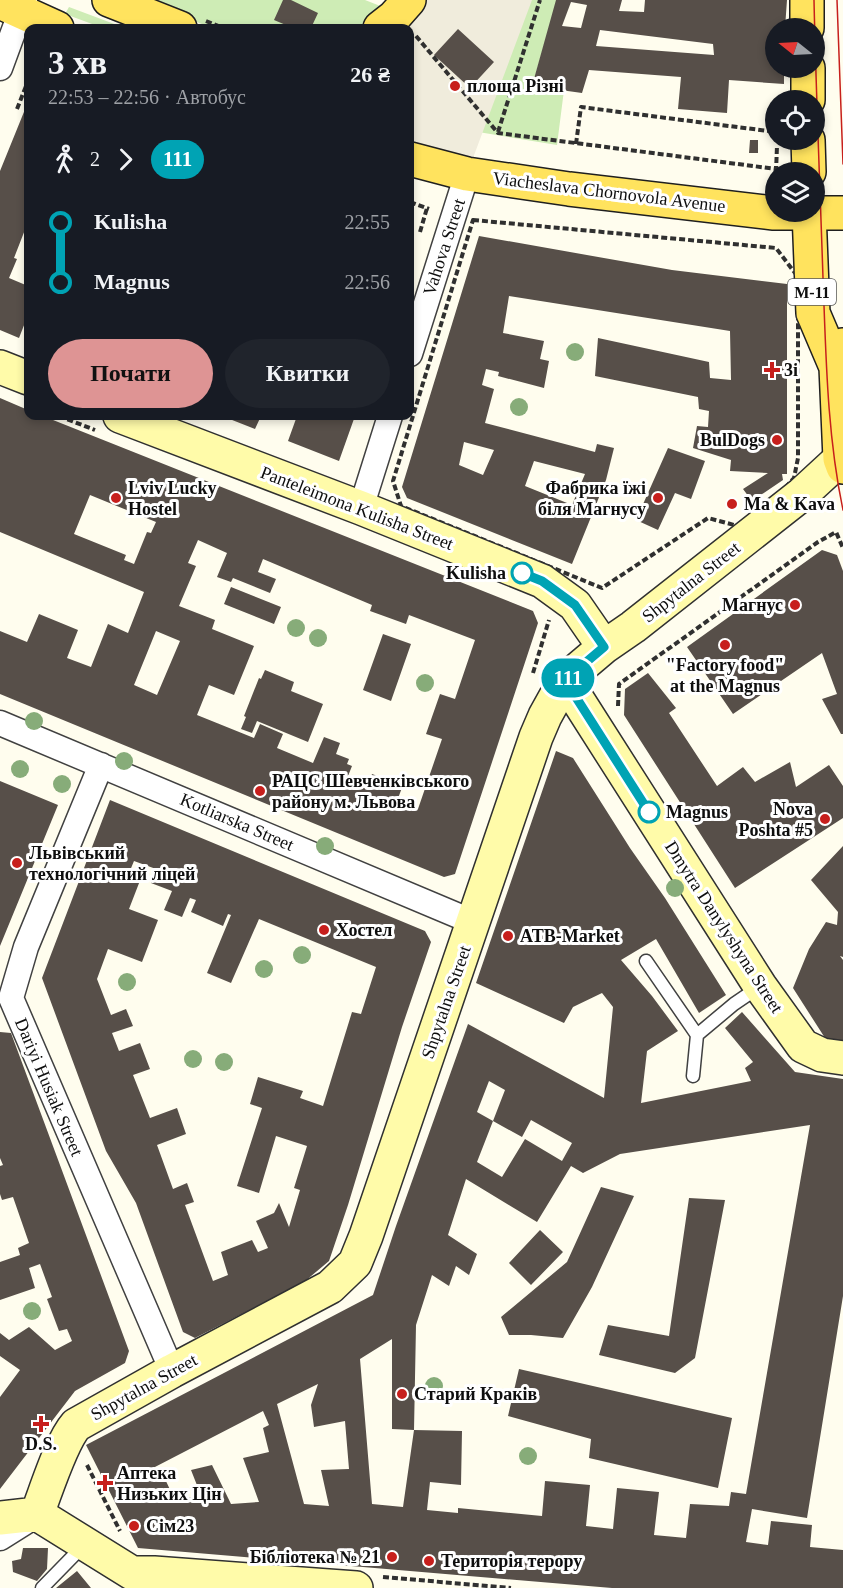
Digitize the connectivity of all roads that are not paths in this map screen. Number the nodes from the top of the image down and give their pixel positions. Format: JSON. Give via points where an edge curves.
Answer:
{"nodes":[{"id":1,"x":109,"y":0,"type":"edge"},
{"id":2,"x":807,"y":0,"type":"edge"},
{"id":3,"x":15,"y":4,"type":"edge"},
{"id":4,"x":807,"y":18,"type":"edge"},
{"id":5,"x":50,"y":24,"type":"edge"},
{"id":6,"x":170,"y":24,"type":"edge"},
{"id":7,"x":0,"y":68,"type":"edge"},
{"id":8,"x":414,"y":149,"type":"edge"},
{"id":9,"x":414,"y":160,"type":"edge"},
{"id":10,"x":467,"y":174,"type":"junction"},
{"id":11,"x":765,"y":212,"type":"edge"},
{"id":12,"x":825,"y":212,"type":"edge"},
{"id":13,"x":843,"y":213,"type":"edge"},
{"id":14,"x":809,"y":222,"type":"edge"},
{"id":15,"x":414,"y":341,"type":"edge"},
{"id":16,"x":839,"y":356,"type":"edge"},
{"id":17,"x":0,"y":367,"type":"edge"},
{"id":18,"x":24,"y":376,"type":"edge"},
{"id":19,"x":130,"y":420,"type":"edge"},
{"id":20,"x":389,"y":420,"type":"edge"},
{"id":21,"x":842,"y":463,"type":"edge"},
{"id":22,"x":361,"y":508,"type":"junction"},
{"id":23,"x":604,"y":647,"type":"junction"},
{"id":24,"x":565,"y":680,"type":"junction"},
{"id":25,"x":0,"y":723,"type":"edge"},
{"id":26,"x":101,"y":765,"type":"junction"},
{"id":27,"x":473,"y":922,"type":"junction"},
{"id":28,"x":646,"y":961,"type":"dead end"},
{"id":29,"x":760,"y":986,"type":"junction"},
{"id":30,"x":6,"y":998,"type":"edge"},
{"id":31,"x":697,"y":1035,"type":"junction"},
{"id":32,"x":843,"y":1058,"type":"edge"},
{"id":33,"x":693,"y":1076,"type":"dead end"},
{"id":34,"x":172,"y":1371,"type":"junction"},
{"id":35,"x":37,"y":1514,"type":"junction"},
{"id":36,"x":0,"y":1518,"type":"edge"},
{"id":37,"x":0,"y":1538,"type":"edge"},
{"id":38,"x":85,"y":1544,"type":"junction"},
{"id":39,"x":134,"y":1581,"type":"edge"},
{"id":40,"x":42,"y":1588,"type":"edge"},
{"id":41,"x":356,"y":1588,"type":"edge"}],
"edges":[{"from":1,"to":6,"type":"main road"},
{"from":2,"to":4,"type":"main road"},
{"from":3,"to":5,"type":"main road"},
{"from":3,"to":7,"type":"street"},
{"from":8,"to":10,"type":"main road"},
{"from":9,"to":10,"type":"main road","name":"Viacheslava Chornovola Avenue"},
{"from":10,"to":11,"type":"main road","name":"Viacheslava Chornovola Avenue"},
{"from":10,"to":15,"type":"street","name":"Vahova Street"},
{"from":12,"to":13,"type":"main road","name":"Viacheslava Chornovola Avenue"},
{"from":14,"to":16,"type":"main road","number":"М-11","via":[[813,313]]},
{"from":16,"to":21,"type":"main road","number":"М-11"},
{"from":17,"to":18,"type":"street"},
{"from":19,"to":22,"type":"street","name":"Panteleimona Kulisha Street"},
{"from":20,"to":22,"type":"street"},
{"from":21,"to":23,"type":"street","name":"Shpytalna Street"},
{"from":22,"to":23,"type":"street","name":"Panteleimona Kulisha Street","via":[[542,581],[575,605]]},
{"from":23,"to":24,"type":"street","name":"Shpytalna Street"},
{"from":24,"to":27,"type":"street","name":"Shpytalna Street","via":[[536,737]]},
{"from":24,"to":29,"type":"street","name":"Dmytra Danylyshyna Street"},
{"from":25,"to":26,"type":"street","name":"Kotliarska Street"},
{"from":26,"to":27,"type":"street","name":"Kotliarska Street"},
{"from":26,"to":30,"type":"street","name":"Dariyi Husiak Street"},
{"from":27,"to":34,"type":"street","name":"Shpytalna Street","via":[[355,1263],[330,1287]]},
{"from":28,"to":31,"type":"lane"},
{"from":29,"to":31,"type":"lane"},
{"from":29,"to":32,"type":"street","name":"Dmytra Danylyshyna Street","via":[[803,1046],[822,1055]]},
{"from":30,"to":34,"type":"street","name":"Dariyi Husiak Street"},
{"from":31,"to":33,"type":"lane"},
{"from":34,"to":35,"type":"street","name":"Shpytalna Street","via":[[76,1425]]},
{"from":35,"to":36,"type":"street"},
{"from":35,"to":37,"type":"street"},
{"from":35,"to":38,"type":"street"},
{"from":38,"to":39,"type":"street"},
{"from":38,"to":40,"type":"lane"},
{"from":39,"to":41,"type":"street","via":[[154,1573]]}]}
